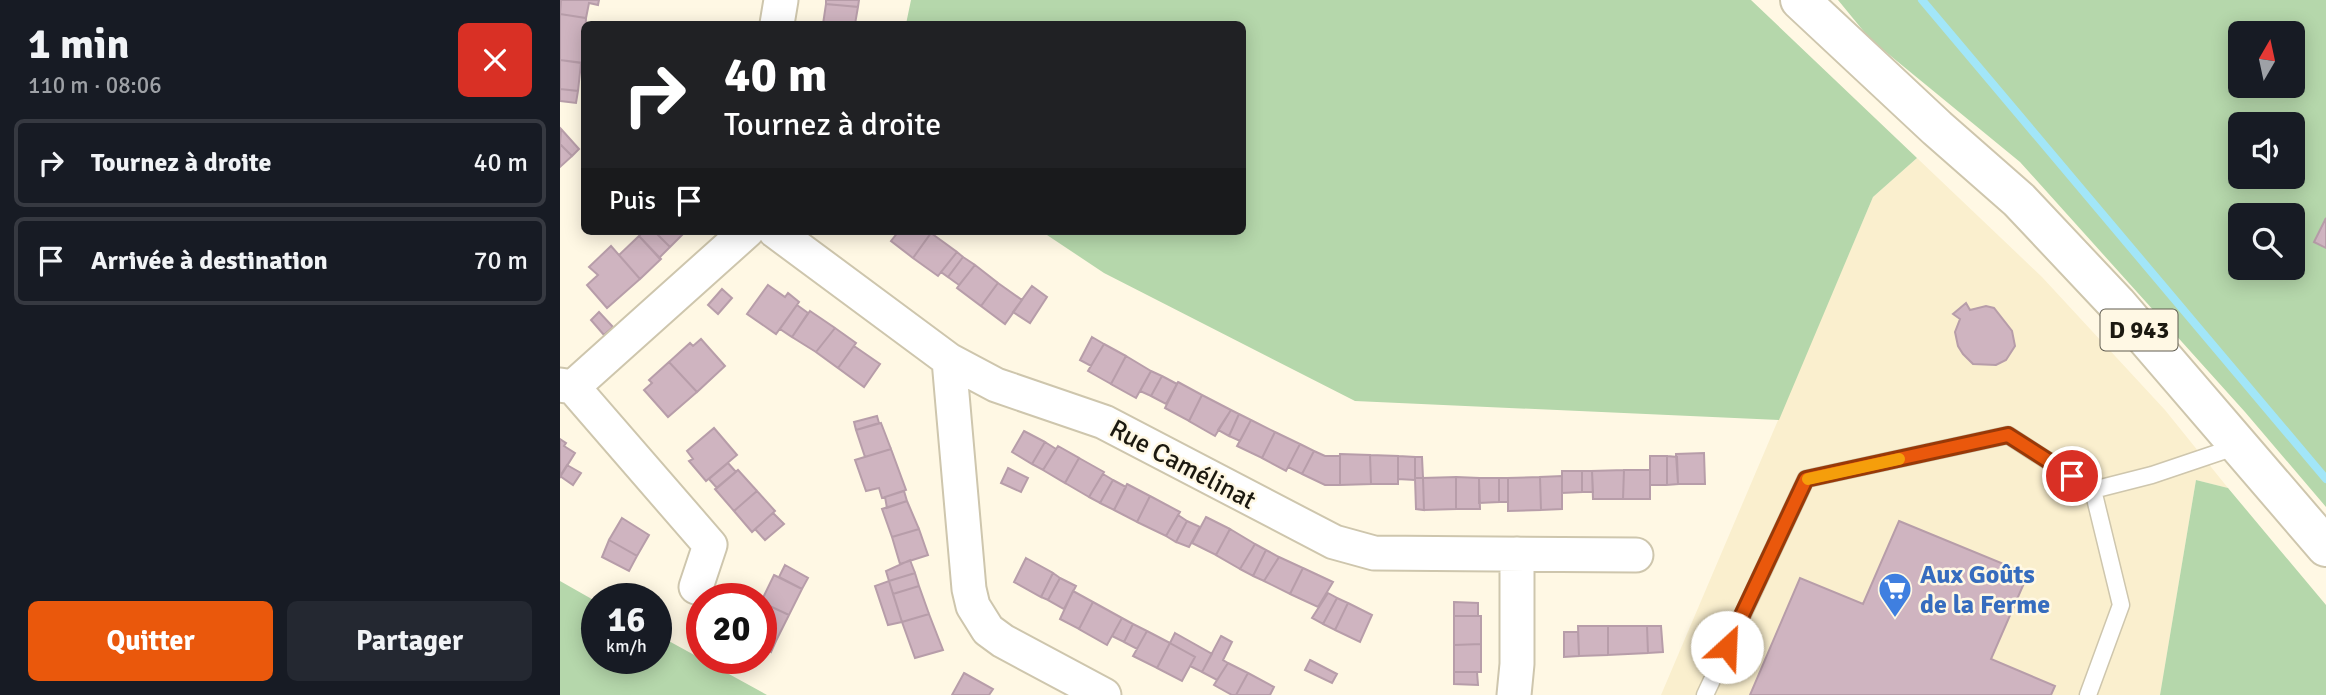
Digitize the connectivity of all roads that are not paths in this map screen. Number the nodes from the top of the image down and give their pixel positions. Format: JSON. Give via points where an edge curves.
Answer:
{"nodes":[{"id":1,"x":781,"y":0,"type":"edge"},
{"id":2,"x":1772,"y":0,"type":"edge"},
{"id":3,"x":1800,"y":0,"type":"edge"},
{"id":4,"x":778,"y":21,"type":"edge"},
{"id":5,"x":1937,"y":128,"type":"junction"},
{"id":6,"x":742,"y":235,"type":"edge"},
{"id":7,"x":780,"y":235,"type":"edge"},
{"id":8,"x":949,"y":360,"type":"junction"},
{"id":9,"x":566,"y":386,"type":"edge"},
{"id":10,"x":2240,"y":445,"type":"junction"},
{"id":11,"x":2093,"y":490,"type":"junction"},
{"id":12,"x":2326,"y":547,"type":"edge"},
{"id":13,"x":1517,"y":554,"type":"junction"},
{"id":14,"x":1636,"y":555,"type":"dead end"},
{"id":15,"x":697,"y":583,"type":"edge"},
{"id":16,"x":1104,"y":695,"type":"edge"},
{"id":17,"x":1514,"y":695,"type":"edge"},
{"id":18,"x":1705,"y":695,"type":"edge"},
{"id":19,"x":2088,"y":695,"type":"edge"}],
"edges":[{"from":1,"to":4,"type":"street"},
{"from":2,"to":5,"type":"main road","number":"D 943","via":[[1819,43]]},
{"from":3,"to":5,"type":"main road","number":"D 943"},
{"from":5,"to":10,"type":"main road","number":"D 943","via":[[2019,200],[2084,267]]},
{"from":6,"to":9,"type":"street"},
{"from":7,"to":8,"type":"street","name":"Rue Camélinat"},
{"from":8,"to":13,"type":"street","name":"Rue Camélinat","via":[[996,385],[1104,422],[1343,546],[1374,553]]},
{"from":8,"to":16,"type":"street","via":[[973,606],[988,630],[1003,641]]},
{"from":9,"to":15,"type":"street","via":[[710,545]]},
{"from":10,"to":11,"type":"lane"},
{"from":10,"to":12,"type":"main road","number":"D 943"},
{"from":11,"to":18,"type":"lane","via":[[2008,435],[1806,479]]},
{"from":11,"to":19,"type":"lane","via":[[2120,605]]},
{"from":13,"to":14,"type":"street","name":"Rue Camélinat"},
{"from":13,"to":17,"type":"street"}]}
